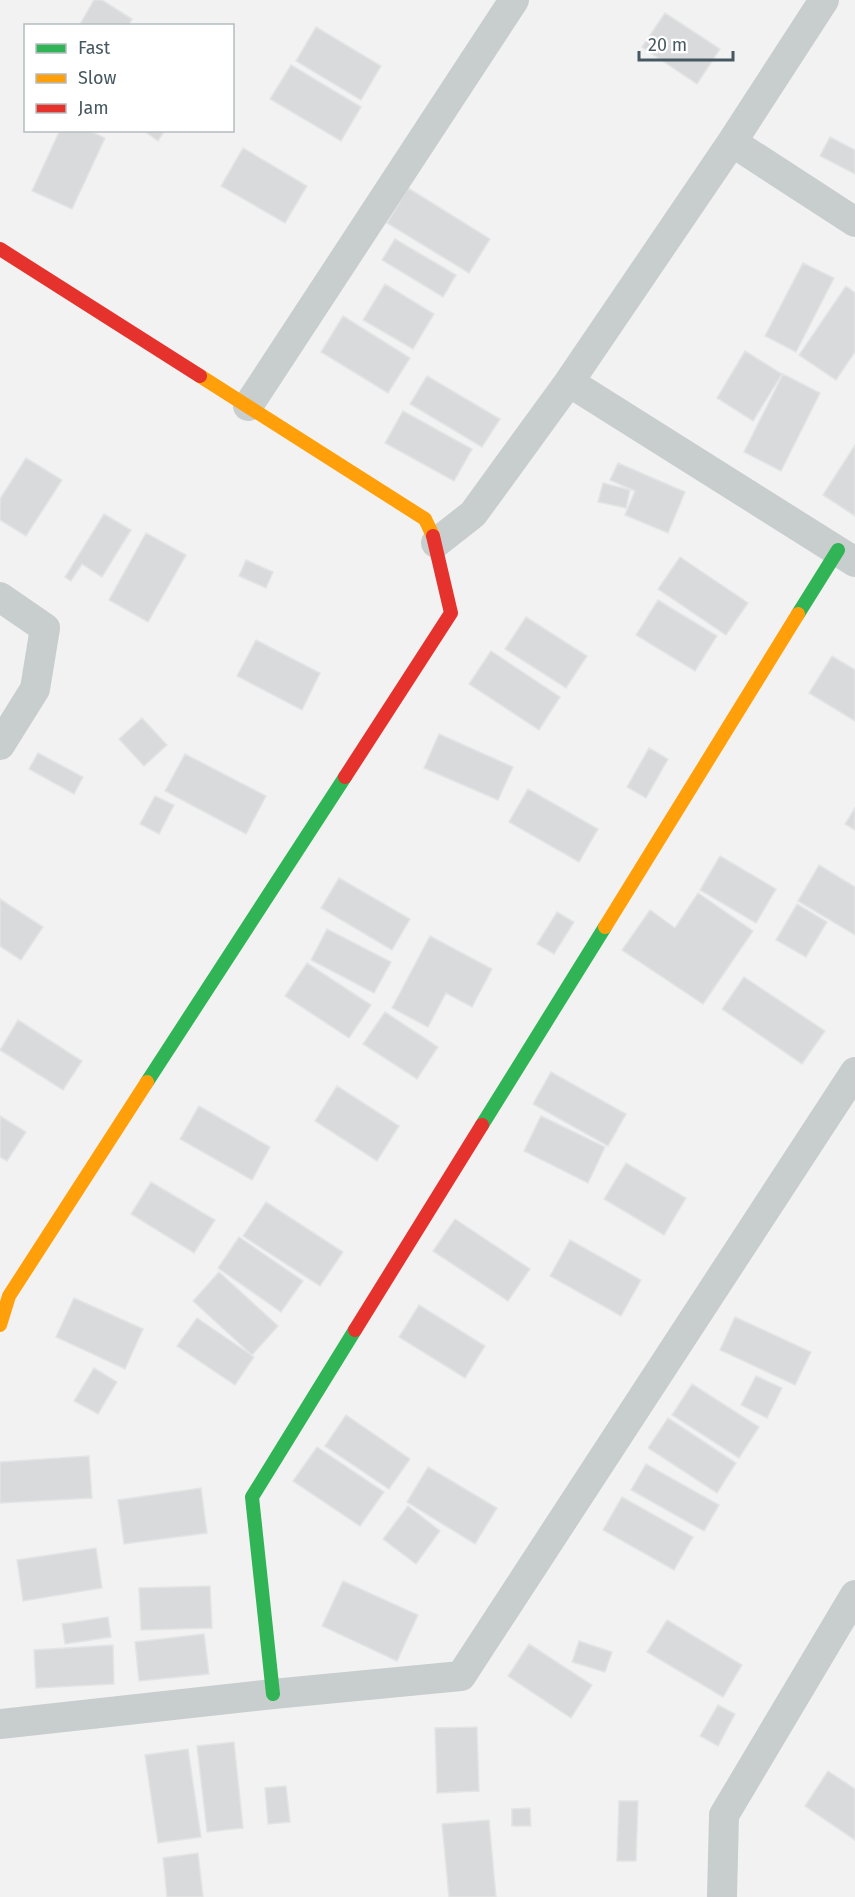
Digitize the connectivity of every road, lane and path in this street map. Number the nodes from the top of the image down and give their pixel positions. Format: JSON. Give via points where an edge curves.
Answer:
{"nodes":[{"id":1,"x":514,"y":0,"type":"edge"},
{"id":2,"x":824,"y":0,"type":"edge"},
{"id":3,"x":732,"y":142,"type":"junction"},
{"id":4,"x":855,"y":222,"type":"edge"},
{"id":5,"x":0,"y":249,"type":"edge"},
{"id":6,"x":569,"y":382,"type":"junction"},
{"id":7,"x":248,"y":406,"type":"junction"},
{"id":8,"x":436,"y":543,"type":"junction"},
{"id":9,"x":847,"y":556,"type":"edge"},
{"id":10,"x":0,"y":597,"type":"edge"},
{"id":11,"x":0,"y":745,"type":"edge"},
{"id":12,"x":855,"y":1072,"type":"edge"},
{"id":13,"x":0,"y":1325,"type":"edge"},
{"id":14,"x":855,"y":1595,"type":"edge"},
{"id":15,"x":273,"y":1694,"type":"junction"},
{"id":16,"x":0,"y":1724,"type":"edge"},
{"id":17,"x":722,"y":1897,"type":"edge"}],
"edges":[{"from":1,"to":7,"type":"street"},
{"from":2,"to":3,"type":"street"},
{"from":3,"to":4,"type":"street"},
{"from":3,"to":6,"type":"street"},
{"from":5,"to":7,"type":"street"},
{"from":6,"to":8,"type":"street","via":[[473,514]]},
{"from":6,"to":9,"type":"street"},
{"from":7,"to":8,"type":"street","via":[[425,519]]},
{"from":8,"to":13,"type":"street","via":[[451,613],[9,1296]]},
{"from":9,"to":15,"type":"street","via":[[252,1497]]},
{"from":10,"to":11,"type":"street","via":[[45,628],[35,689]]},
{"from":12,"to":15,"type":"street","via":[[461,1676]]},
{"from":14,"to":17,"type":"street","via":[[724,1815]]},
{"from":15,"to":16,"type":"street"}]}
